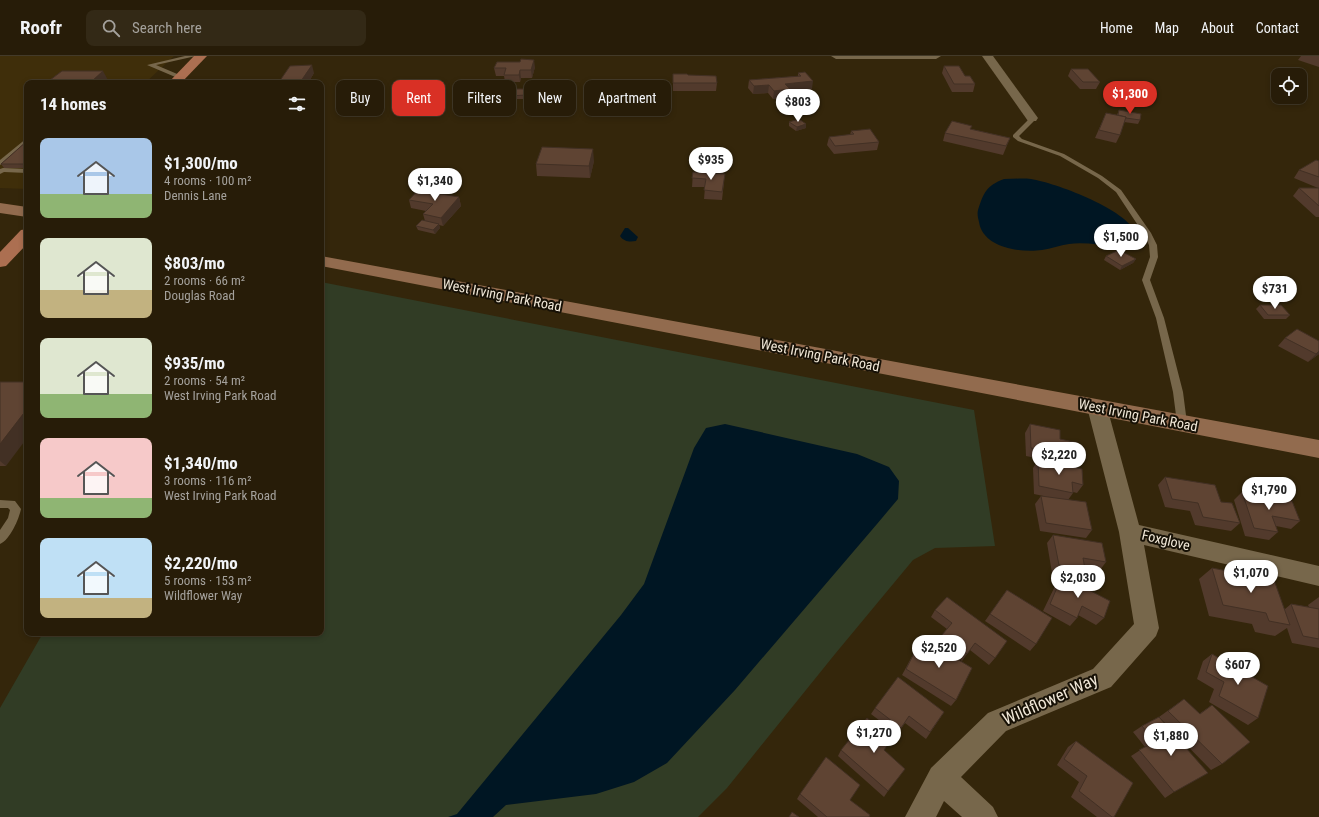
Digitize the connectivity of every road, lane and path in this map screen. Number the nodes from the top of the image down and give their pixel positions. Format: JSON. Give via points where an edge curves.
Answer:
{"nodes":[{"id":1,"x":193,"y":56,"type":"edge"},
{"id":2,"x":201,"y":56,"type":"edge"},
{"id":3,"x":836,"y":56,"type":"edge"},
{"id":4,"x":936,"y":56,"type":"edge"},
{"id":5,"x":987,"y":56,"type":"edge"},
{"id":6,"x":177,"y":80,"type":"edge"},
{"id":7,"x":1032,"y":118,"type":"joint"},
{"id":8,"x":24,"y":143,"type":"edge"},
{"id":9,"x":1,"y":168,"type":"edge"},
{"id":10,"x":24,"y":171,"type":"edge"},
{"id":11,"x":0,"y":208,"type":"edge"},
{"id":12,"x":24,"y":212,"type":"edge"},
{"id":13,"x":24,"y":237,"type":"edge"},
{"id":14,"x":0,"y":262,"type":"edge"},
{"id":15,"x":324,"y":262,"type":"edge"},
{"id":16,"x":1097,"y":407,"type":"junction"},
{"id":17,"x":1182,"y":423,"type":"junction"},
{"id":18,"x":1319,"y":450,"type":"edge"},
{"id":19,"x":0,"y":504,"type":"edge"},
{"id":20,"x":1130,"y":532,"type":"junction"},
{"id":21,"x":0,"y":539,"type":"edge"},
{"id":22,"x":1319,"y":576,"type":"edge"},
{"id":23,"x":941,"y":778,"type":"junction"},
{"id":24,"x":920,"y":817,"type":"edge"},
{"id":25,"x":983,"y":817,"type":"edge"}],
"edges":[{"from":1,"to":6,"type":"lane","via":[[150,64]]},
{"from":2,"to":6,"type":"main road"},
{"from":3,"to":4,"type":"street"},
{"from":5,"to":7,"type":"street"},
{"from":7,"to":17,"type":"lane","via":[[1016,136],[1020,140],[1062,155],[1119,191],[1153,245],[1154,257],[1146,280],[1160,318],[1178,392]]},
{"from":8,"to":9,"type":"lane"},
{"from":9,"to":10,"type":"lane"},
{"from":11,"to":12,"type":"main road"},
{"from":13,"to":14,"type":"main road"},
{"from":15,"to":16,"type":"main road","name":"West Irving Park Road"},
{"from":16,"to":17,"type":"main road","name":"West Irving Park Road"},
{"from":16,"to":20,"type":"street","name":"Wildflower Way"},
{"from":17,"to":18,"type":"main road","name":"West Irving Park Road"},
{"from":19,"to":21,"type":"lane","via":[[11,504],[16,509],[13,519]]},
{"from":20,"to":22,"type":"street","name":"Foxglove"},
{"from":20,"to":23,"type":"street","name":"Wildflower Way","via":[[1147,628],[1102,678],[997,722]]},
{"from":23,"to":24,"type":"street","name":"Wildflower Way"},
{"from":23,"to":25,"type":"street"}]}
